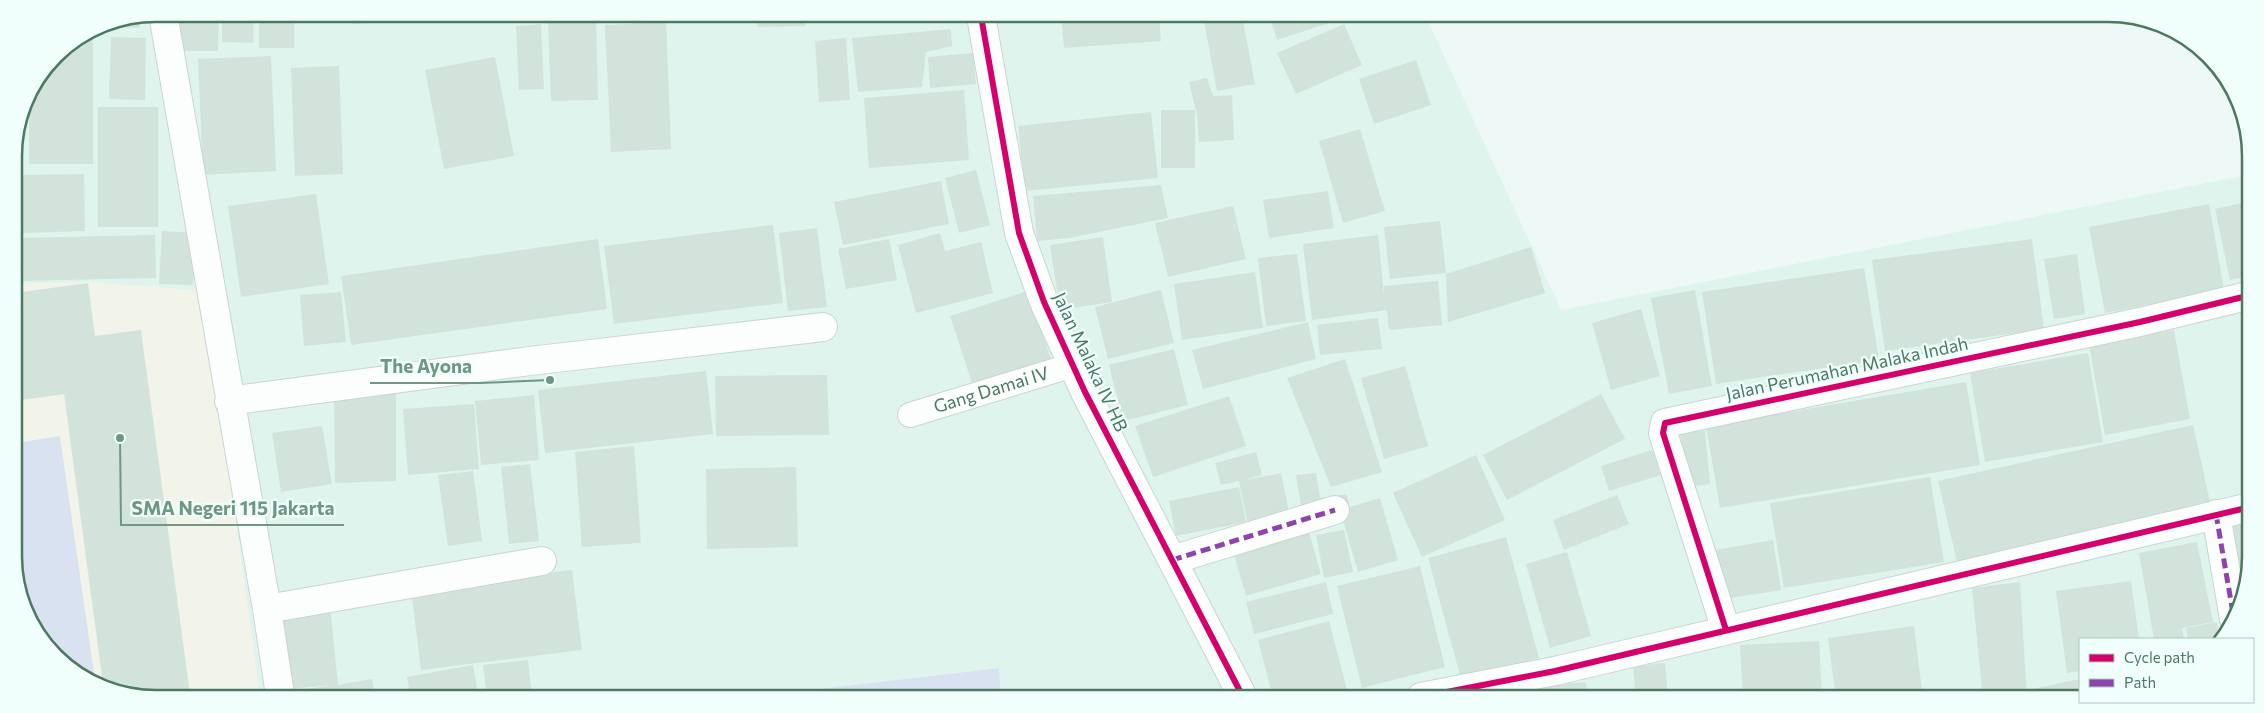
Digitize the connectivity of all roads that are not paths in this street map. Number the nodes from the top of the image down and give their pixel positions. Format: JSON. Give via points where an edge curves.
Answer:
{"nodes":[{"id":1,"x":165,"y":23,"type":"edge"},
{"id":2,"x":982,"y":23,"type":"edge"},
{"id":3,"x":2242,"y":297,"type":"edge"},
{"id":4,"x":823,"y":327,"type":"dead end"},
{"id":5,"x":1073,"y":365,"type":"junction"},
{"id":6,"x":229,"y":401,"type":"junction"},
{"id":7,"x":910,"y":415,"type":"dead end"},
{"id":8,"x":2242,"y":509,"type":"edge"},
{"id":9,"x":1335,"y":510,"type":"dead end"},
{"id":10,"x":2216,"y":514,"type":"junction"},
{"id":11,"x":1172,"y":560,"type":"junction"},
{"id":12,"x":542,"y":561,"type":"dead end"},
{"id":13,"x":2232,"y":606,"type":"edge"},
{"id":14,"x":267,"y":609,"type":"junction"},
{"id":15,"x":1711,"y":633,"type":"junction"},
{"id":16,"x":279,"y":690,"type":"edge"},
{"id":17,"x":1239,"y":690,"type":"edge"},
{"id":18,"x":1457,"y":690,"type":"edge"}],
"edges":[{"from":1,"to":6,"type":"street"},
{"from":2,"to":5,"type":"street","name":"Jalan Malaka IV HB","via":[[1019,233],[1044,302]]},
{"from":3,"to":15,"type":"street","name":"Jalan Perumahan Malaka Indah","via":[[1665,423],[1664,433]]},
{"from":4,"to":6,"type":"street"},
{"from":5,"to":7,"type":"lane","name":"Gang Damai IV"},
{"from":5,"to":11,"type":"street","name":"Jalan Malaka IV HB"},
{"from":6,"to":14,"type":"street"},
{"from":8,"to":10,"type":"street"},
{"from":9,"to":11,"type":"street"},
{"from":10,"to":13,"type":"street"},
{"from":10,"to":15,"type":"street"},
{"from":11,"to":17,"type":"street","name":"Jalan Malaka IV HB"},
{"from":12,"to":14,"type":"street"},
{"from":14,"to":16,"type":"street"},
{"from":15,"to":18,"type":"street","via":[[1554,671]]}]}
